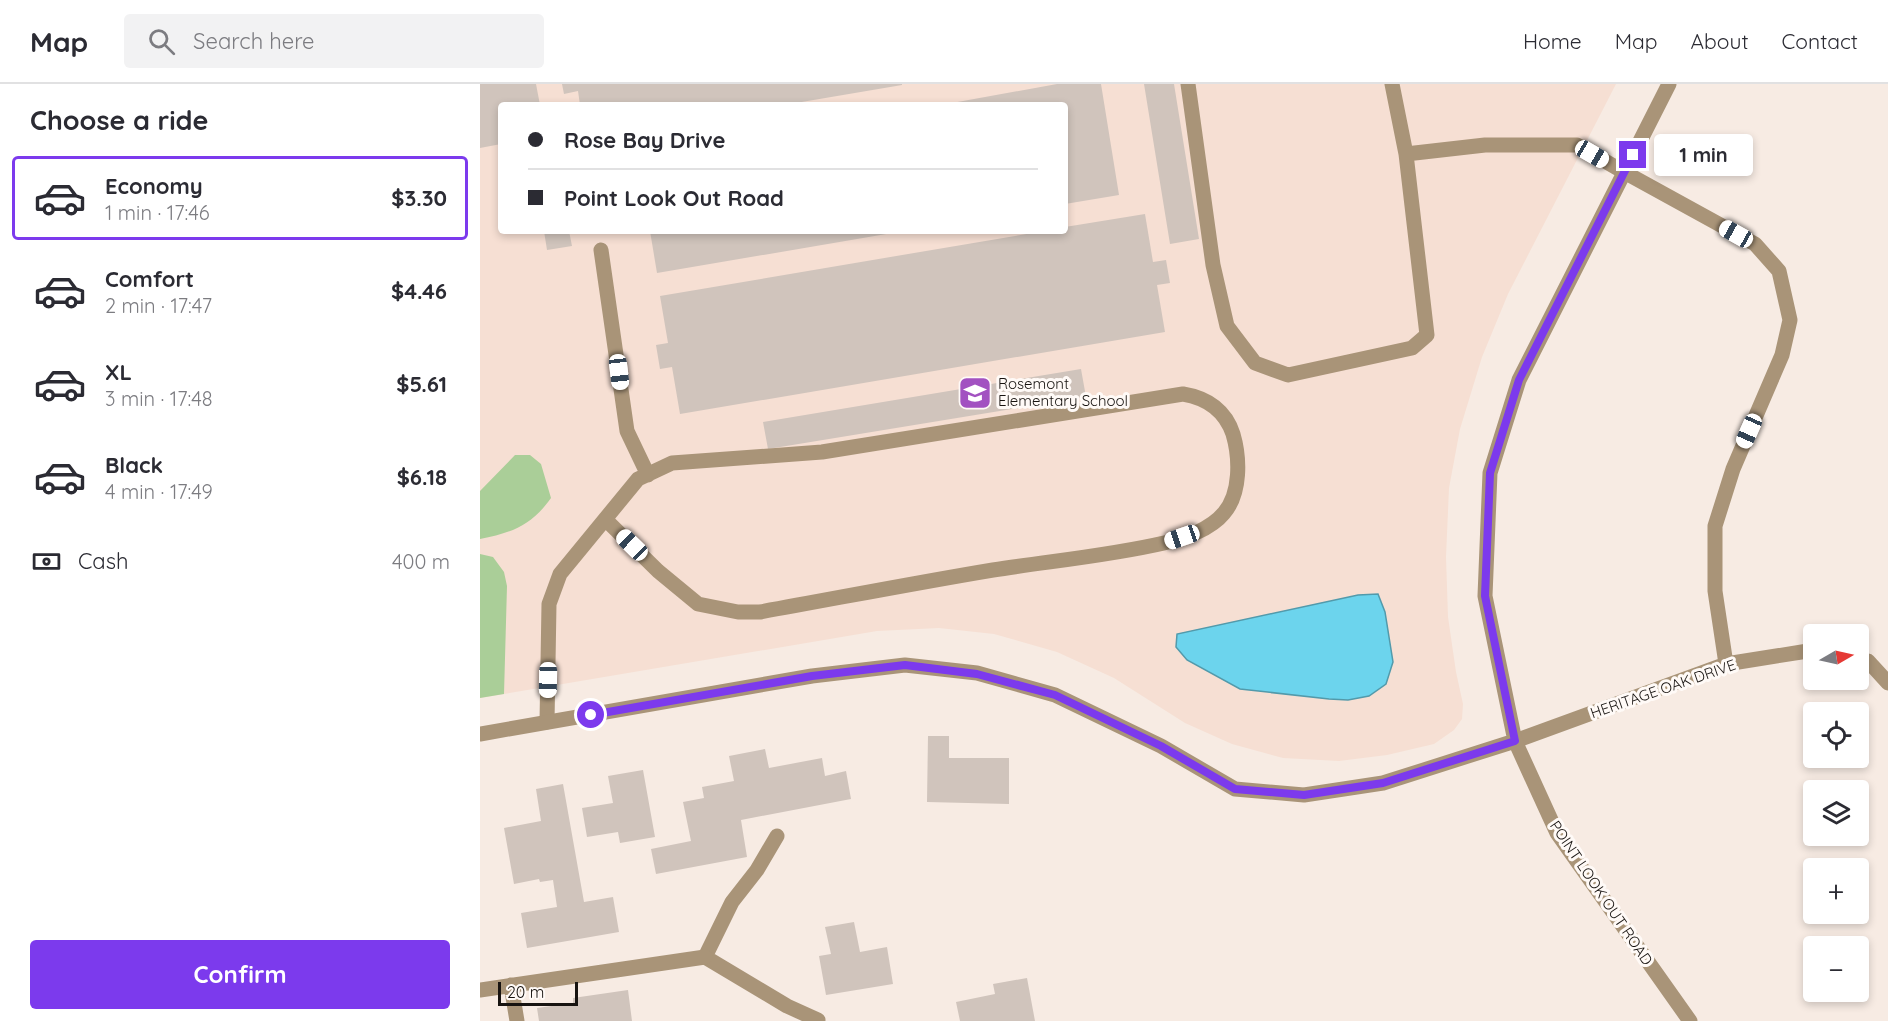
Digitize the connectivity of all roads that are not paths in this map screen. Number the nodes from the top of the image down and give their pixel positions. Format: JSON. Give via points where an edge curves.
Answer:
{"nodes":[{"id":1,"x":1188,"y":84,"type":"edge"},
{"id":2,"x":1392,"y":84,"type":"edge"},
{"id":3,"x":1669,"y":84,"type":"edge"},
{"id":4,"x":1406,"y":154,"type":"junction"},
{"id":5,"x":1624,"y":172,"type":"junction"},
{"id":6,"x":601,"y":250,"type":"dead end"},
{"id":7,"x":648,"y":475,"type":"junction"},
{"id":8,"x":606,"y":519,"type":"junction"},
{"id":9,"x":1803,"y":652,"type":"edge"},
{"id":10,"x":1869,"y":663,"type":"edge"},
{"id":11,"x":1726,"y":664,"type":"junction"},
{"id":12,"x":1888,"y":683,"type":"edge"},
{"id":13,"x":548,"y":722,"type":"junction"},
{"id":14,"x":480,"y":734,"type":"edge"},
{"id":15,"x":1515,"y":741,"type":"junction"},
{"id":16,"x":777,"y":836,"type":"dead end"},
{"id":17,"x":705,"y":957,"type":"junction"},
{"id":18,"x":511,"y":985,"type":"junction"},
{"id":19,"x":480,"y":990,"type":"edge"},
{"id":20,"x":818,"y":1020,"type":"edge"},
{"id":21,"x":517,"y":1021,"type":"edge"},
{"id":22,"x":1689,"y":1021,"type":"edge"}],
"edges":[{"from":1,"to":4,"type":"street","via":[[1212,265],[1227,326],[1256,363],[1288,375],[1412,348],[1428,335]]},
{"from":2,"to":4,"type":"street"},
{"from":3,"to":5,"type":"street","name":"POINT LOOK OUT ROAD"},
{"from":4,"to":5,"type":"street","via":[[1485,145],[1576,145]]},
{"from":5,"to":11,"type":"street","via":[[1755,244],[1779,271],[1790,320],[1782,355],[1733,469],[1714,526],[1715,591]]},
{"from":5,"to":15,"type":"street","name":"POINT LOOK OUT ROAD","via":[[1519,380],[1490,473],[1485,596]]},
{"from":6,"to":7,"type":"street","via":[[627,431]]},
{"from":7,"to":8,"type":"street","via":[[638,480]]},
{"from":7,"to":8,"type":"street","via":[[672,464],[822,452],[1183,394],[1200,397],[1223,415],[1233,434],[1238,470],[1234,497],[1224,514],[1199,531],[1165,543],[760,612],[698,604]]},
{"from":8,"to":13,"type":"street","via":[[560,574],[549,604]]},
{"from":9,"to":11,"type":"street","name":"HERITAGE OAK DRIVE"},
{"from":10,"to":12,"type":"street"},
{"from":11,"to":15,"type":"street","name":"HERITAGE OAK DRIVE"},
{"from":13,"to":14,"type":"street","name":"HERITAGE OAK DRIVE"},
{"from":13,"to":15,"type":"street","name":"HERITAGE OAK DRIVE","via":[[812,676],[905,665],[977,674],[1055,695],[1161,746],[1235,789],[1304,795],[1383,783]]},
{"from":15,"to":22,"type":"street","name":"POINT LOOK OUT ROAD","via":[[1557,833]]},
{"from":16,"to":17,"type":"street","via":[[732,902]]},
{"from":17,"to":18,"type":"street"},
{"from":17,"to":20,"type":"street"},
{"from":18,"to":19,"type":"street"},
{"from":18,"to":21,"type":"street"}]}
